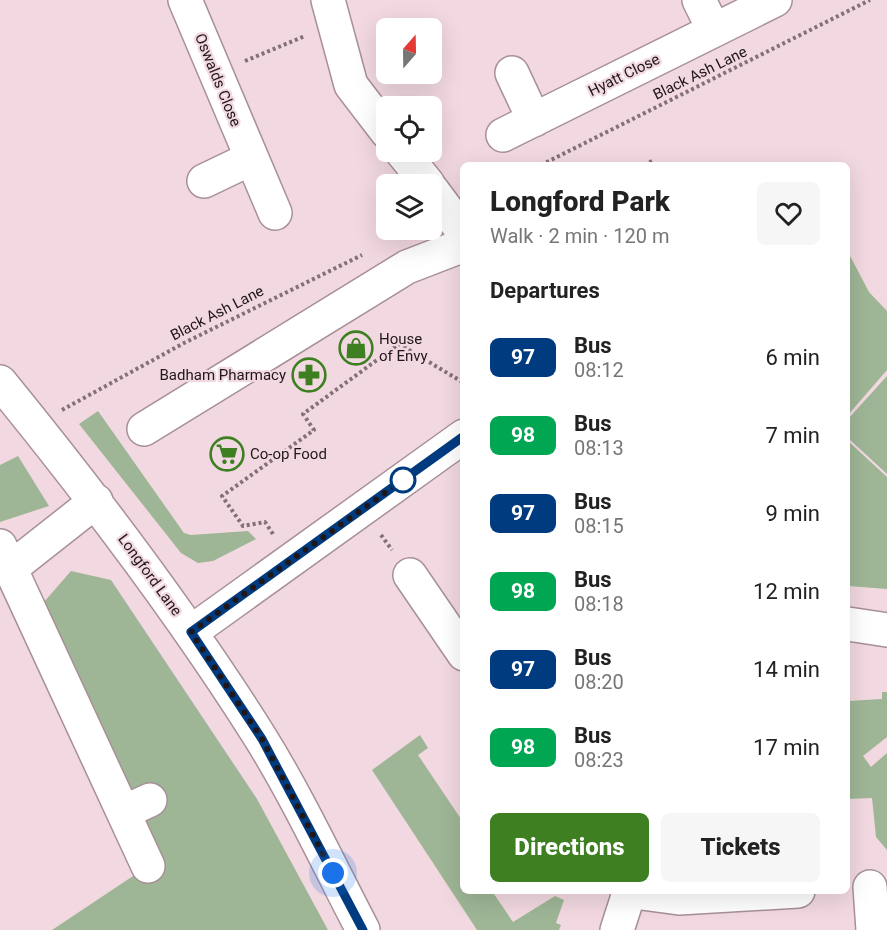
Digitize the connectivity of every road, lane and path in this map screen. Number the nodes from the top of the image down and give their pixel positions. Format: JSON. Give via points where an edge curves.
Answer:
{"nodes":[{"id":1,"x":185,"y":0,"type":"edge"},
{"id":2,"x":699,"y":0,"type":"edge"},
{"id":3,"x":775,"y":0,"type":"edge"},
{"id":4,"x":870,"y":0,"type":"edge"},
{"id":5,"x":330,"y":12,"type":"edge"},
{"id":6,"x":714,"y":30,"type":"junction"},
{"id":7,"x":215,"y":73,"type":"junction"},
{"id":8,"x":512,"y":73,"type":"dead end"},
{"id":9,"x":376,"y":118,"type":"edge"},
{"id":10,"x":534,"y":120,"type":"junction"},
{"id":11,"x":503,"y":135,"type":"dead end"},
{"id":12,"x":250,"y":159,"type":"junction"},
{"id":13,"x":654,"y":160,"type":"dead end"},
{"id":14,"x":410,"y":162,"type":"edge"},
{"id":15,"x":547,"y":162,"type":"edge"},
{"id":16,"x":650,"y":162,"type":"edge"},
{"id":17,"x":420,"y":174,"type":"edge"},
{"id":18,"x":204,"y":181,"type":"dead end"},
{"id":19,"x":442,"y":203,"type":"edge"},
{"id":20,"x":275,"y":213,"type":"dead end"},
{"id":21,"x":460,"y":228,"type":"edge"},
{"id":22,"x":460,"y":247,"type":"edge"},
{"id":23,"x":371,"y":250,"type":"dead end"},
{"id":24,"x":460,"y":381,"type":"edge"},
{"id":25,"x":0,"y":382,"type":"edge"},
{"id":26,"x":35,"y":425,"type":"junction"},
{"id":27,"x":144,"y":429,"type":"dead end"},
{"id":28,"x":460,"y":439,"type":"edge"},
{"id":29,"x":96,"y":501,"type":"junction"},
{"id":30,"x":362,"y":509,"type":"junction"},
{"id":31,"x":272,"y":532,"type":"dead end"},
{"id":32,"x":5,"y":557,"type":"edge"},
{"id":33,"x":410,"y":575,"type":"joint"},
{"id":34,"x":850,"y":624,"type":"edge"},
{"id":35,"x":887,"y":630,"type":"edge"},
{"id":36,"x":191,"y":632,"type":"junction"},
{"id":37,"x":460,"y":642,"type":"edge"},
{"id":38,"x":148,"y":866,"type":"dead end"},
{"id":39,"x":868,"y":887,"type":"edge"},
{"id":40,"x":627,"y":894,"type":"edge"},
{"id":41,"x":645,"y":894,"type":"edge"},
{"id":42,"x":747,"y":894,"type":"edge"},
{"id":43,"x":363,"y":930,"type":"edge"},
{"id":44,"x":617,"y":930,"type":"edge"},
{"id":45,"x":873,"y":930,"type":"edge"}],
"edges":[{"from":1,"to":7,"type":"street","name":"Oswalds Close"},
{"from":2,"to":6,"type":"street"},
{"from":3,"to":6,"type":"street","name":"Hyatt Close"},
{"from":4,"to":15,"type":"path","name":"Black Ash Lane"},
{"from":5,"to":7,"type":"path"},
{"from":5,"to":9,"type":"street","via":[[351,86]]},
{"from":6,"to":10,"type":"street","name":"Hyatt Close"},
{"from":7,"to":12,"type":"street","name":"Oswalds Close"},
{"from":8,"to":10,"type":"street"},
{"from":10,"to":11,"type":"street","name":"Hyatt Close"},
{"from":12,"to":18,"type":"street"},
{"from":12,"to":20,"type":"street","name":"Oswalds Close"},
{"from":13,"to":16,"type":"path"},
{"from":14,"to":17,"type":"street"},
{"from":19,"to":21,"type":"street"},
{"from":22,"to":27,"type":"street","via":[[407,267]]},
{"from":23,"to":26,"type":"path","name":"Black Ash Lane","via":[[184,343]]},
{"from":24,"to":31,"type":"path","via":[[399,344],[303,414],[314,430],[222,496],[243,526],[265,522]]},
{"from":25,"to":26,"type":"street","name":"Longford Lane"},
{"from":26,"to":29,"type":"street","name":"Longford Lane"},
{"from":28,"to":30,"type":"street"},
{"from":29,"to":32,"type":"street"},
{"from":29,"to":36,"type":"street","name":"Longford Lane"},
{"from":30,"to":33,"type":"path"},
{"from":30,"to":36,"type":"street"},
{"from":32,"to":38,"type":"street","via":[[137,806]]},
{"from":33,"to":37,"type":"street"},
{"from":34,"to":35,"type":"street"},
{"from":36,"to":43,"type":"street","name":"Longford Lane","via":[[262,739]]},
{"from":39,"to":45,"type":"street"},
{"from":40,"to":44,"type":"street"},
{"from":41,"to":42,"type":"street","via":[[679,898]]}]}
